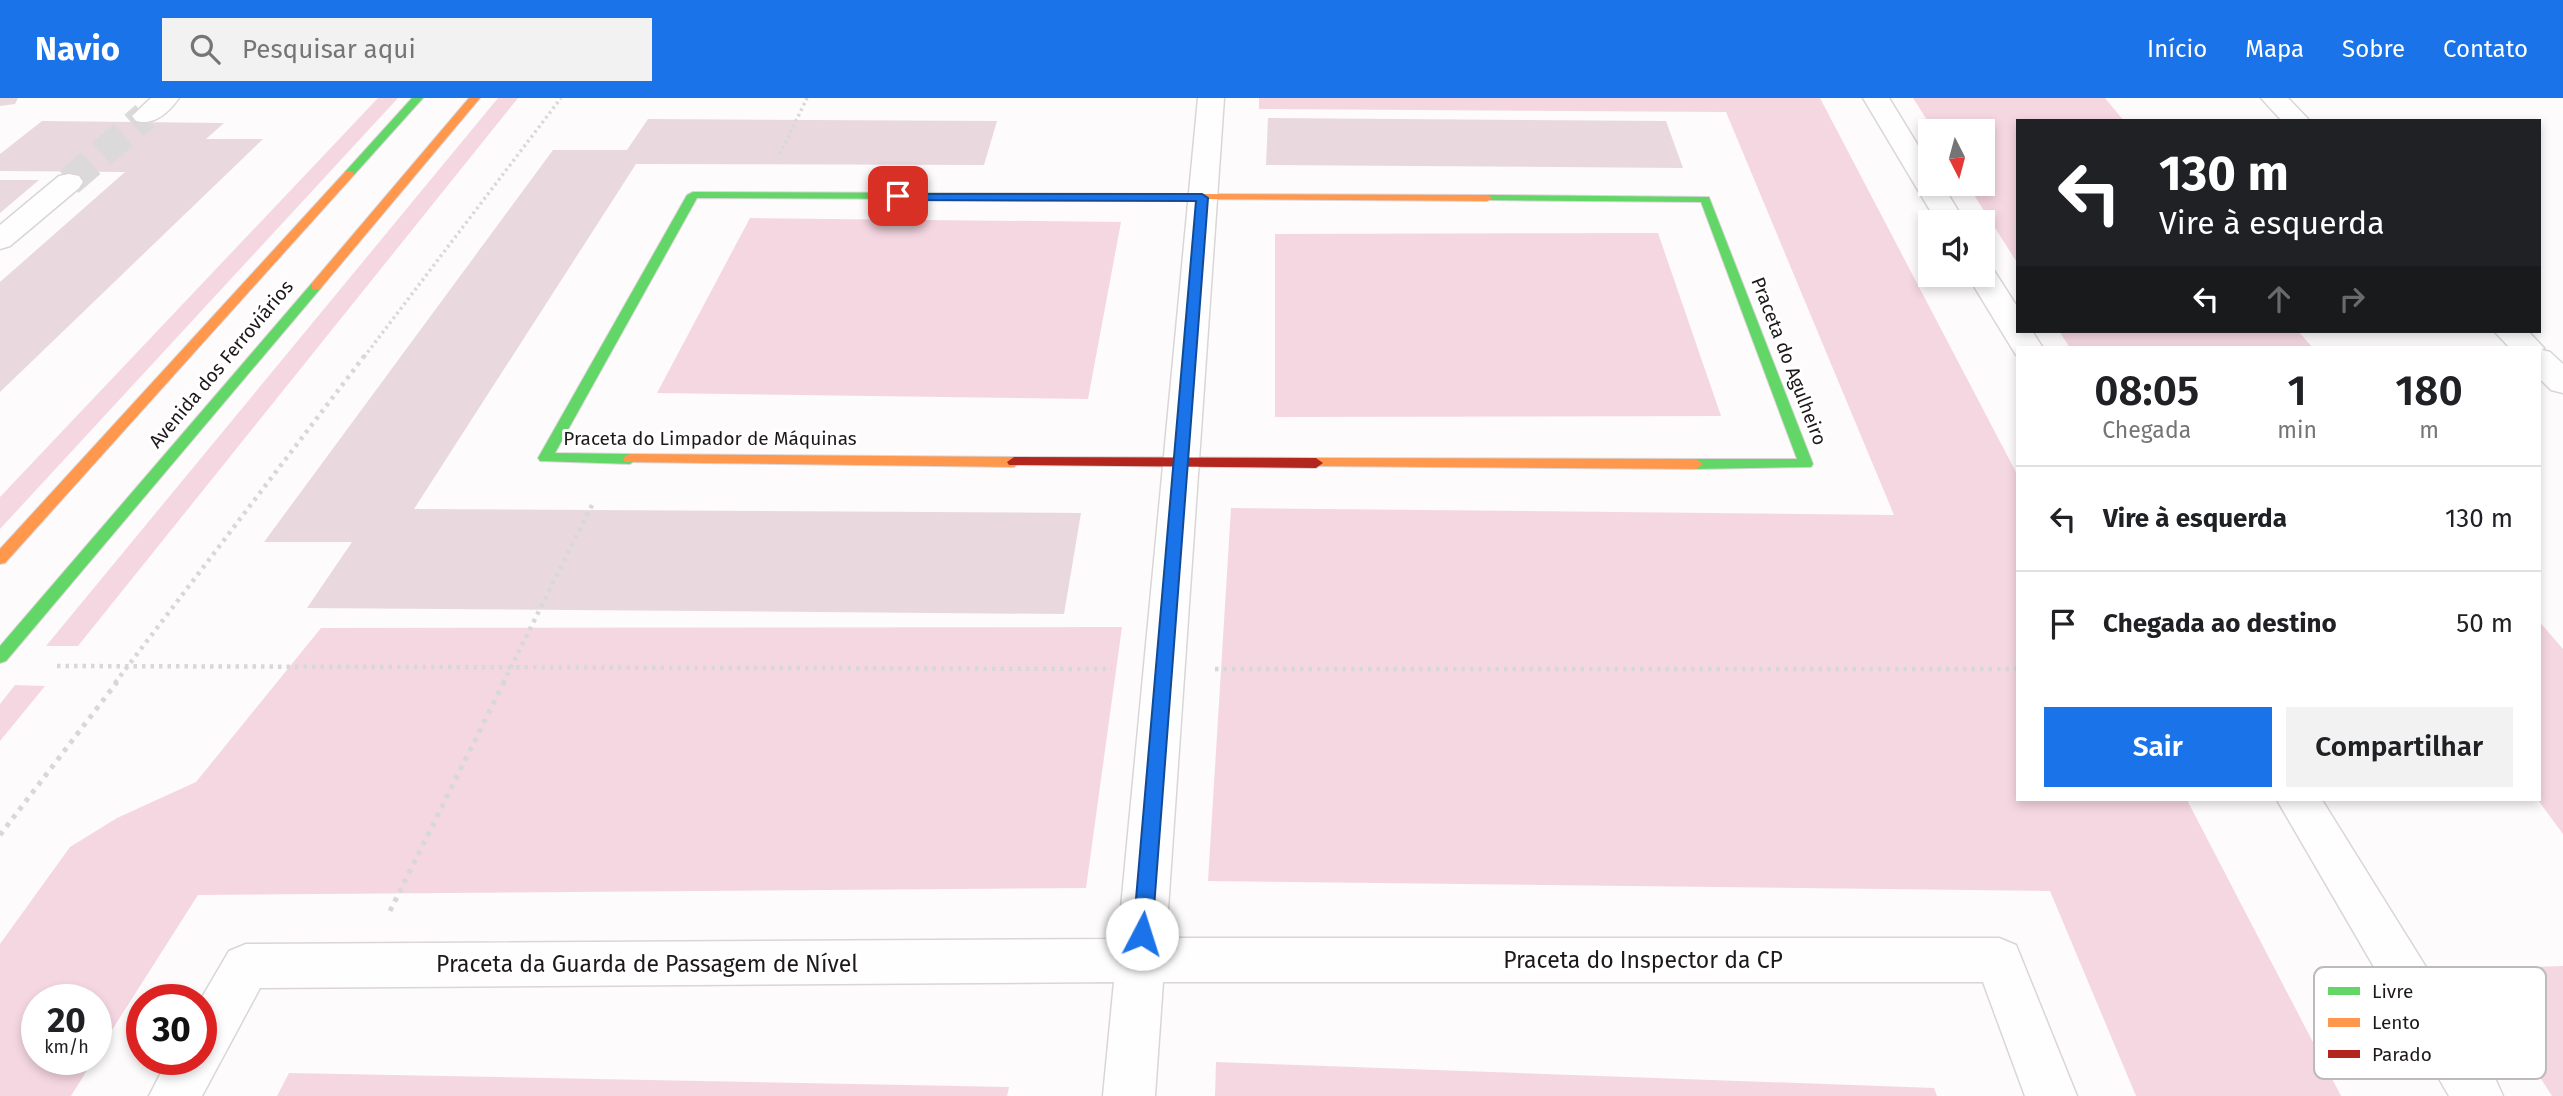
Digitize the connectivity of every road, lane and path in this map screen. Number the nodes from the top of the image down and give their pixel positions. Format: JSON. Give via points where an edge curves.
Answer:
{"nodes":[{"id":1,"x":166,"y":98,"type":"edge"},
{"id":2,"x":418,"y":98,"type":"edge"},
{"id":3,"x":475,"y":98,"type":"edge"},
{"id":4,"x":561,"y":98,"type":"edge"},
{"id":5,"x":807,"y":98,"type":"edge"},
{"id":6,"x":1211,"y":98,"type":"edge"},
{"id":7,"x":1876,"y":98,"type":"edge"},
{"id":8,"x":2274,"y":98,"type":"edge"},
{"id":9,"x":145,"y":116,"type":"tunnel mouth"},
{"id":10,"x":2295,"y":119,"type":"edge"},
{"id":11,"x":69,"y":182,"type":"tunnel mouth"},
{"id":12,"x":760,"y":196,"type":"junction"},
{"id":13,"x":1202,"y":198,"type":"junction"},
{"id":14,"x":1944,"y":210,"type":"edge"},
{"id":15,"x":0,"y":240,"type":"edge"},
{"id":16,"x":1989,"y":287,"type":"edge"},
{"id":17,"x":2016,"y":330,"type":"edge"},
{"id":18,"x":2512,"y":333,"type":"edge"},
{"id":19,"x":2526,"y":346,"type":"edge"},
{"id":20,"x":2541,"y":361,"type":"edge"},
{"id":21,"x":2563,"y":383,"type":"edge"},
{"id":22,"x":615,"y":458,"type":"junction"},
{"id":23,"x":1181,"y":463,"type":"junction"},
{"id":24,"x":0,"y":559,"type":"edge"},
{"id":25,"x":0,"y":657,"type":"edge"},
{"id":26,"x":51,"y":666,"type":"dead end"},
{"id":27,"x":129,"y":666,"type":"junction"},
{"id":28,"x":511,"y":667,"type":"junction"},
{"id":29,"x":1164,"y":669,"type":"junction"},
{"id":30,"x":2016,"y":669,"type":"edge"},
{"id":31,"x":2300,"y":801,"type":"edge"},
{"id":32,"x":0,"y":835,"type":"edge"},
{"id":33,"x":1140,"y":960,"type":"junction"},
{"id":34,"x":363,"y":965,"type":"junction"},
{"id":35,"x":2399,"y":967,"type":"edge"},
{"id":36,"x":217,"y":1019,"type":"edge"},
{"id":37,"x":186,"y":1075,"type":"edge"},
{"id":38,"x":2467,"y":1079,"type":"edge"},
{"id":39,"x":175,"y":1096,"type":"edge"},
{"id":40,"x":1129,"y":1096,"type":"edge"},
{"id":41,"x":2051,"y":1096,"type":"edge"},
{"id":42,"x":2477,"y":1096,"type":"edge"}],
"edges":[{"from":1,"to":9,"type":"street"},
{"from":2,"to":24,"type":"street","name":"Avenida dos Ferroviários"},
{"from":3,"to":25,"type":"street","name":"Avenida dos Ferroviários"},
{"from":4,"to":27,"type":"path"},
{"from":5,"to":12,"type":"path"},
{"from":6,"to":13,"type":"street"},
{"from":7,"to":14,"type":"street"},
{"from":8,"to":10,"type":"street"},
{"from":11,"to":15,"type":"street"},
{"from":12,"to":13,"type":"street","name":"Praceta do Limpador de Máquinas"},
{"from":12,"to":22,"type":"street","name":"Praceta do Limpador de Máquinas","via":[[693,195],[545,458]]},
{"from":13,"to":23,"type":"street"},
{"from":13,"to":23,"type":"street","name":"Praceta do Agulheiro","via":[[1705,199],[1805,464]]},
{"from":16,"to":17,"type":"street"},
{"from":18,"to":19,"type":"street"},
{"from":20,"to":21,"type":"street"},
{"from":22,"to":23,"type":"street","name":"Praceta do Limpador de Máquinas"},
{"from":22,"to":28,"type":"path"},
{"from":23,"to":29,"type":"street"},
{"from":26,"to":27,"type":"path"},
{"from":27,"to":28,"type":"path"},
{"from":27,"to":32,"type":"path"},
{"from":28,"to":29,"type":"path"},
{"from":28,"to":34,"type":"path"},
{"from":29,"to":30,"type":"path"},
{"from":29,"to":33,"type":"street"},
{"from":31,"to":35,"type":"street"},
{"from":33,"to":34,"type":"street","name":"Praceta da Guarda de Passagem de Nível"},
{"from":33,"to":40,"type":"street"},
{"from":33,"to":41,"type":"street","name":"Praceta do Inspector da CP","via":[[1999,960]]},
{"from":34,"to":36,"type":"street","name":"Praceta da Guarda de Passagem de Nível","via":[[246,966]]},
{"from":37,"to":39,"type":"street"},
{"from":38,"to":42,"type":"street"}]}
